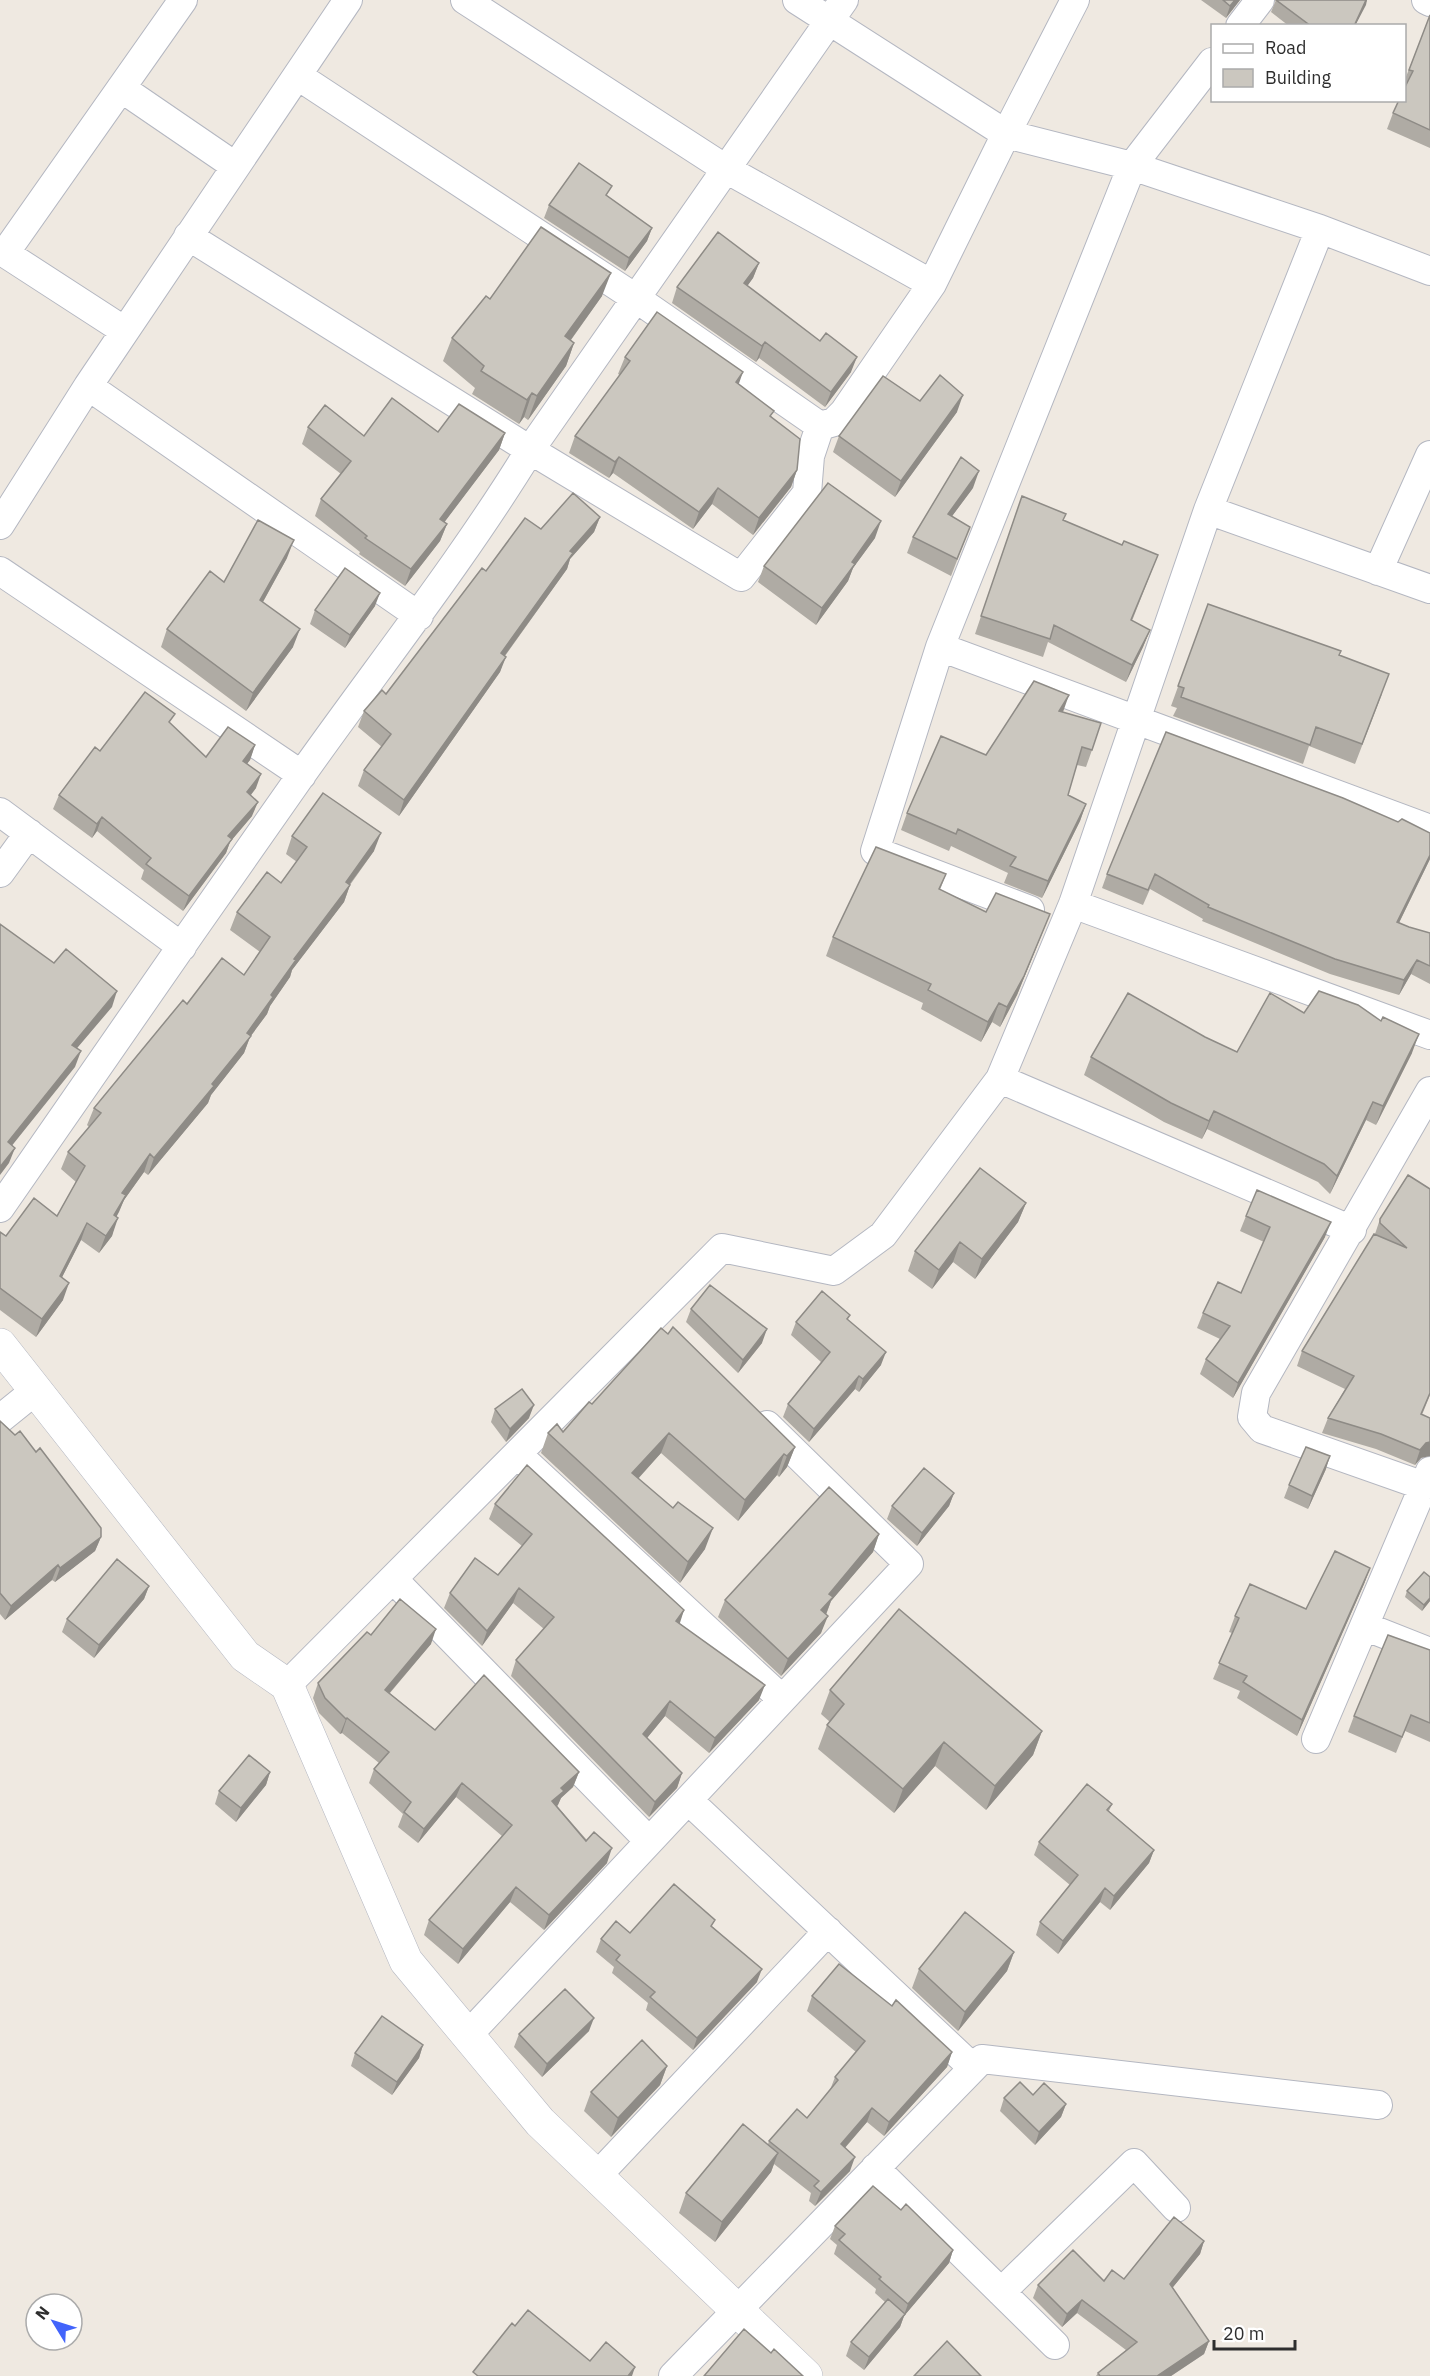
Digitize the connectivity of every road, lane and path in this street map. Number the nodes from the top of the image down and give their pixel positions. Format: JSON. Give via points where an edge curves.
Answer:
{"nodes":[{"id":1,"x":183,"y":0,"type":"edge"},
{"id":2,"x":348,"y":0,"type":"edge"},
{"id":3,"x":465,"y":0,"type":"edge"},
{"id":4,"x":798,"y":0,"type":"edge"},
{"id":5,"x":1075,"y":0,"type":"edge"},
{"id":6,"x":1260,"y":0,"type":"edge"},
{"id":7,"x":837,"y":11,"type":"edge"},
{"id":8,"x":1242,"y":24,"type":"edge"},
{"id":9,"x":1211,"y":63,"type":"edge"},
{"id":10,"x":298,"y":76,"type":"junction"},
{"id":11,"x":121,"y":88,"type":"junction"},
{"id":12,"x":1006,"y":134,"type":"junction"},
{"id":13,"x":235,"y":166,"type":"junction"},
{"id":14,"x":1132,"y":166,"type":"junction"},
{"id":15,"x":726,"y":169,"type":"junction"},
{"id":16,"x":1320,"y":229,"type":"junction"},
{"id":17,"x":188,"y":236,"type":"junction"},
{"id":18,"x":2,"y":252,"type":"edge"},
{"id":19,"x":1430,"y":271,"type":"edge"},
{"id":20,"x":932,"y":284,"type":"junction"},
{"id":21,"x":637,"y":299,"type":"junction"},
{"id":22,"x":125,"y":331,"type":"junction"},
{"id":23,"x":88,"y":386,"type":"junction"},
{"id":24,"x":820,"y":426,"type":"junction"},
{"id":25,"x":530,"y":450,"type":"junction"},
{"id":26,"x":1430,"y":455,"type":"edge"},
{"id":27,"x":1208,"y":510,"type":"junction"},
{"id":28,"x":0,"y":525,"type":"edge"},
{"id":29,"x":0,"y":570,"type":"edge"},
{"id":30,"x":1378,"y":571,"type":"junction"},
{"id":31,"x":1430,"y":589,"type":"edge"},
{"id":32,"x":419,"y":616,"type":"junction"},
{"id":33,"x":940,"y":647,"type":"junction"},
{"id":34,"x":1135,"y":721,"type":"junction"},
{"id":35,"x":302,"y":775,"type":"junction"},
{"id":36,"x":0,"y":812,"type":"edge"},
{"id":37,"x":1430,"y":829,"type":"edge"},
{"id":38,"x":29,"y":833,"type":"junction"},
{"id":39,"x":0,"y":873,"type":"edge"},
{"id":40,"x":1068,"y":914,"type":"junction"},
{"id":41,"x":182,"y":946,"type":"junction"},
{"id":42,"x":1430,"y":1035,"type":"edge"},
{"id":43,"x":1000,"y":1079,"type":"junction"},
{"id":44,"x":1430,"y":1091,"type":"edge"},
{"id":45,"x":0,"y":1208,"type":"edge"},
{"id":46,"x":1352,"y":1230,"type":"junction"},
{"id":47,"x":0,"y":1345,"type":"edge"},
{"id":48,"x":36,"y":1390,"type":"junction"},
{"id":49,"x":748,"y":1406,"type":"edge"},
{"id":50,"x":0,"y":1419,"type":"edge"},
{"id":51,"x":517,"y":1454,"type":"junction"},
{"id":52,"x":1427,"y":1478,"type":"edge"},
{"id":53,"x":393,"y":1579,"type":"junction"},
{"id":54,"x":1364,"y":1626,"type":"junction"},
{"id":55,"x":1430,"y":1652,"type":"edge"},
{"id":56,"x":287,"y":1685,"type":"junction"},
{"id":57,"x":782,"y":1699,"type":"junction"},
{"id":58,"x":1316,"y":1739,"type":"dead end"},
{"id":59,"x":688,"y":1800,"type":"junction"},
{"id":60,"x":649,"y":1841,"type":"junction"},
{"id":61,"x":828,"y":1931,"type":"junction"},
{"id":62,"x":468,"y":2035,"type":"junction"},
{"id":63,"x":973,"y":2068,"type":"junction"},
{"id":64,"x":1378,"y":2105,"type":"dead end"},
{"id":65,"x":875,"y":2168,"type":"junction"},
{"id":66,"x":597,"y":2176,"type":"junction"},
{"id":67,"x":1176,"y":2208,"type":"dead end"},
{"id":68,"x":1001,"y":2292,"type":"junction"},
{"id":69,"x":736,"y":2309,"type":"junction"},
{"id":70,"x":1055,"y":2345,"type":"dead end"},
{"id":71,"x":673,"y":2376,"type":"edge"},
{"id":72,"x":806,"y":2376,"type":"edge"}],
"edges":[{"from":1,"to":11,"type":"street"},
{"from":2,"to":10,"type":"street"},
{"from":3,"to":15,"type":"street"},
{"from":4,"to":7,"type":"street"},
{"from":5,"to":12,"type":"street"},
{"from":6,"to":8,"type":"street"},
{"from":7,"to":12,"type":"street"},
{"from":7,"to":15,"type":"street"},
{"from":9,"to":14,"type":"street"},
{"from":10,"to":13,"type":"street"},
{"from":10,"to":21,"type":"street"},
{"from":11,"to":13,"type":"street"},
{"from":11,"to":18,"type":"street"},
{"from":12,"to":14,"type":"street"},
{"from":12,"to":20,"type":"street"},
{"from":13,"to":17,"type":"street"},
{"from":14,"to":16,"type":"street"},
{"from":14,"to":33,"type":"street"},
{"from":15,"to":20,"type":"street"},
{"from":15,"to":21,"type":"street"},
{"from":16,"to":19,"type":"street"},
{"from":16,"to":27,"type":"street"},
{"from":17,"to":22,"type":"street"},
{"from":17,"to":25,"type":"street"},
{"from":18,"to":22,"type":"street"},
{"from":20,"to":24,"type":"street","via":[[844,412],[834,422]]},
{"from":21,"to":24,"type":"street"},
{"from":21,"to":25,"type":"street"},
{"from":22,"to":23,"type":"street"},
{"from":23,"to":28,"type":"street"},
{"from":23,"to":32,"type":"street"},
{"from":24,"to":25,"type":"street","via":[[810,456],[807,493],[741,578]]},
{"from":25,"to":32,"type":"street"},
{"from":26,"to":30,"type":"street"},
{"from":27,"to":30,"type":"street"},
{"from":27,"to":34,"type":"street"},
{"from":29,"to":35,"type":"street"},
{"from":30,"to":31,"type":"street"},
{"from":32,"to":35,"type":"street"},
{"from":33,"to":34,"type":"street"},
{"from":33,"to":40,"type":"street","via":[[875,851]]},
{"from":34,"to":37,"type":"street"},
{"from":34,"to":40,"type":"street"},
{"from":35,"to":41,"type":"street"},
{"from":36,"to":38,"type":"street"},
{"from":38,"to":39,"type":"street"},
{"from":38,"to":41,"type":"street"},
{"from":40,"to":42,"type":"street"},
{"from":40,"to":43,"type":"street"},
{"from":41,"to":45,"type":"street"},
{"from":43,"to":46,"type":"street"},
{"from":43,"to":51,"type":"street","via":[[884,1235],[834,1271],[722,1248],[664,1323]]},
{"from":44,"to":46,"type":"street"},
{"from":46,"to":52,"type":"street","via":[[1256,1393],[1252,1417],[1262,1429]]},
{"from":47,"to":48,"type":"street"},
{"from":48,"to":50,"type":"street"},
{"from":48,"to":56,"type":"street","via":[[245,1656]]},
{"from":49,"to":57,"type":"street","via":[[909,1564]]},
{"from":51,"to":53,"type":"street"},
{"from":51,"to":57,"type":"street"},
{"from":52,"to":54,"type":"street"},
{"from":53,"to":56,"type":"street"},
{"from":53,"to":60,"type":"street"},
{"from":54,"to":55,"type":"street"},
{"from":54,"to":58,"type":"street"},
{"from":56,"to":62,"type":"street","via":[[406,1961]]},
{"from":57,"to":59,"type":"street"},
{"from":59,"to":60,"type":"street"},
{"from":59,"to":61,"type":"street"},
{"from":60,"to":62,"type":"street"},
{"from":61,"to":63,"type":"street"},
{"from":61,"to":66,"type":"street"},
{"from":62,"to":66,"type":"street","via":[[540,2122]]},
{"from":63,"to":64,"type":"street","via":[[982,2059]]},
{"from":63,"to":65,"type":"street"},
{"from":65,"to":68,"type":"street"},
{"from":65,"to":69,"type":"street"},
{"from":66,"to":69,"type":"street"},
{"from":67,"to":68,"type":"street","via":[[1134,2163]]},
{"from":68,"to":70,"type":"street"},
{"from":69,"to":71,"type":"street"},
{"from":69,"to":72,"type":"street"}]}
